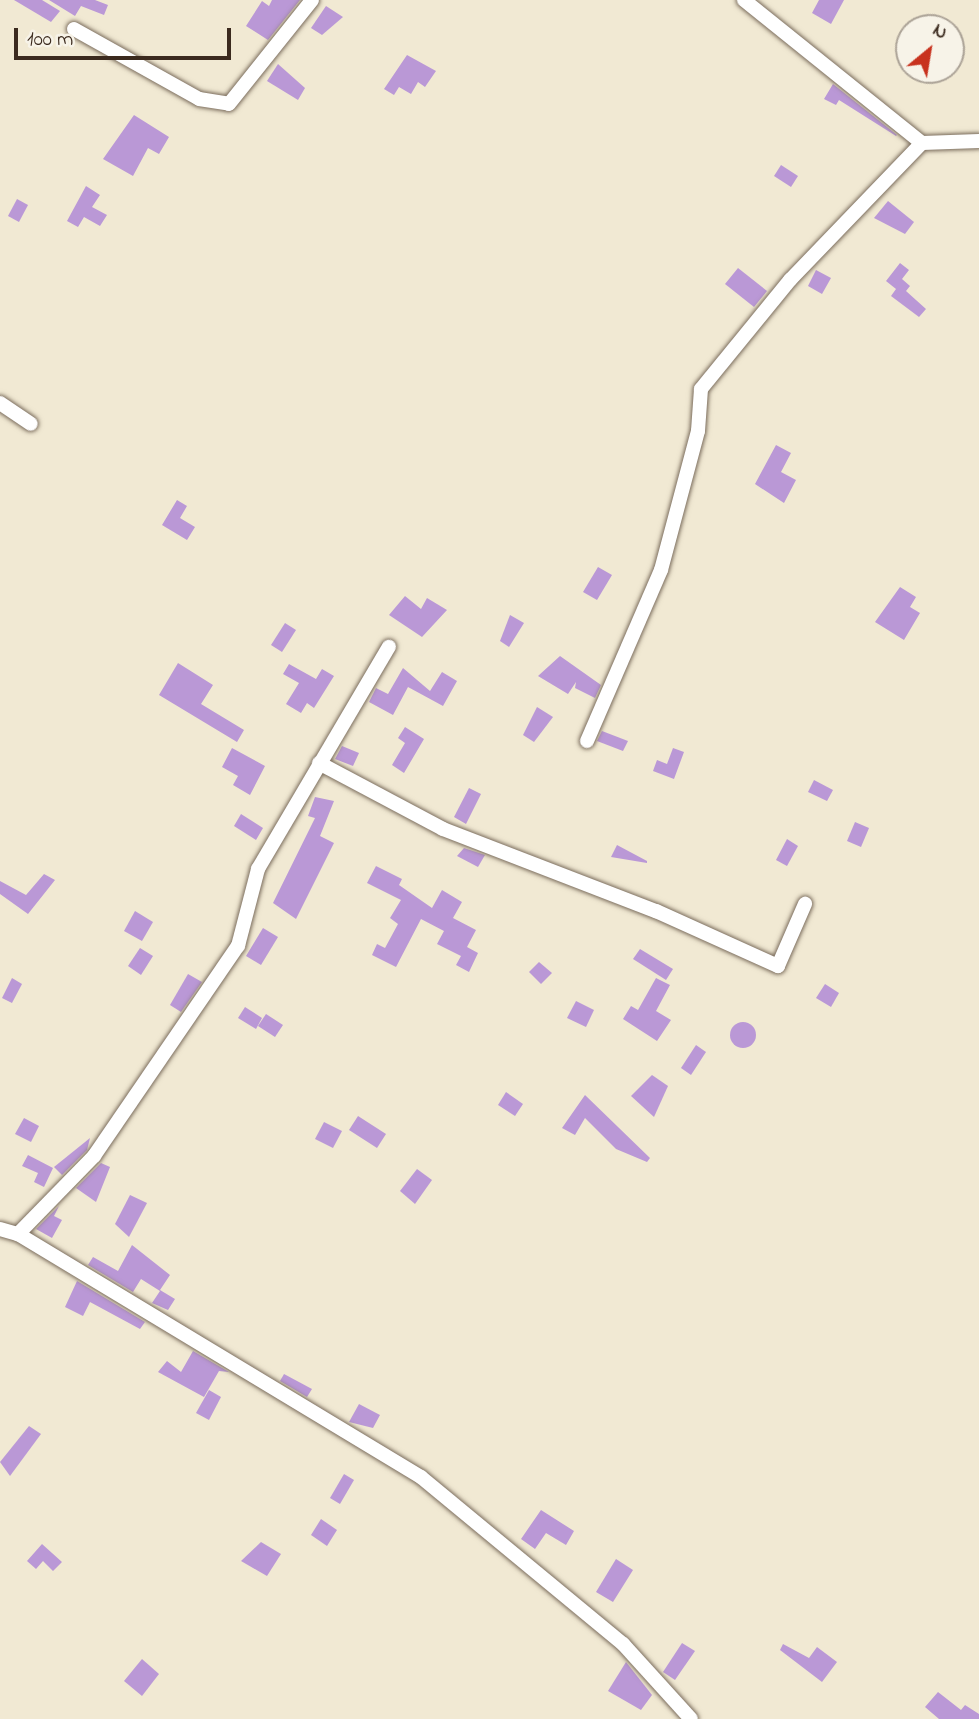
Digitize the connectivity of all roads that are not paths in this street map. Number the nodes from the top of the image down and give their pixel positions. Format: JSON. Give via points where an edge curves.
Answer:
{"nodes":[{"id":1,"x":312,"y":0,"type":"edge"},
{"id":2,"x":744,"y":0,"type":"edge"},
{"id":3,"x":74,"y":29,"type":"dead end"},
{"id":4,"x":979,"y":141,"type":"edge"},
{"id":5,"x":922,"y":143,"type":"junction"},
{"id":6,"x":0,"y":403,"type":"edge"},
{"id":7,"x":31,"y":424,"type":"dead end"},
{"id":8,"x":388,"y":647,"type":"dead end"},
{"id":9,"x":587,"y":741,"type":"dead end"},
{"id":10,"x":319,"y":763,"type":"junction"},
{"id":11,"x":805,"y":904,"type":"dead end"},
{"id":12,"x":0,"y":1229,"type":"edge"},
{"id":13,"x":18,"y":1234,"type":"junction"},
{"id":14,"x":691,"y":1719,"type":"edge"}],
"edges":[{"from":1,"to":3,"type":"street","via":[[229,104],[199,99]]},
{"from":2,"to":5,"type":"street"},
{"from":4,"to":5,"type":"street"},
{"from":5,"to":9,"type":"street","via":[[790,280],[701,389],[698,431],[661,570]]},
{"from":6,"to":7,"type":"street"},
{"from":8,"to":10,"type":"street"},
{"from":10,"to":11,"type":"street","via":[[443,829],[656,911],[778,966]]},
{"from":10,"to":13,"type":"street","via":[[258,869],[238,946],[94,1156]]},
{"from":12,"to":13,"type":"street"},
{"from":13,"to":14,"type":"street","via":[[421,1477],[624,1644]]}]}
